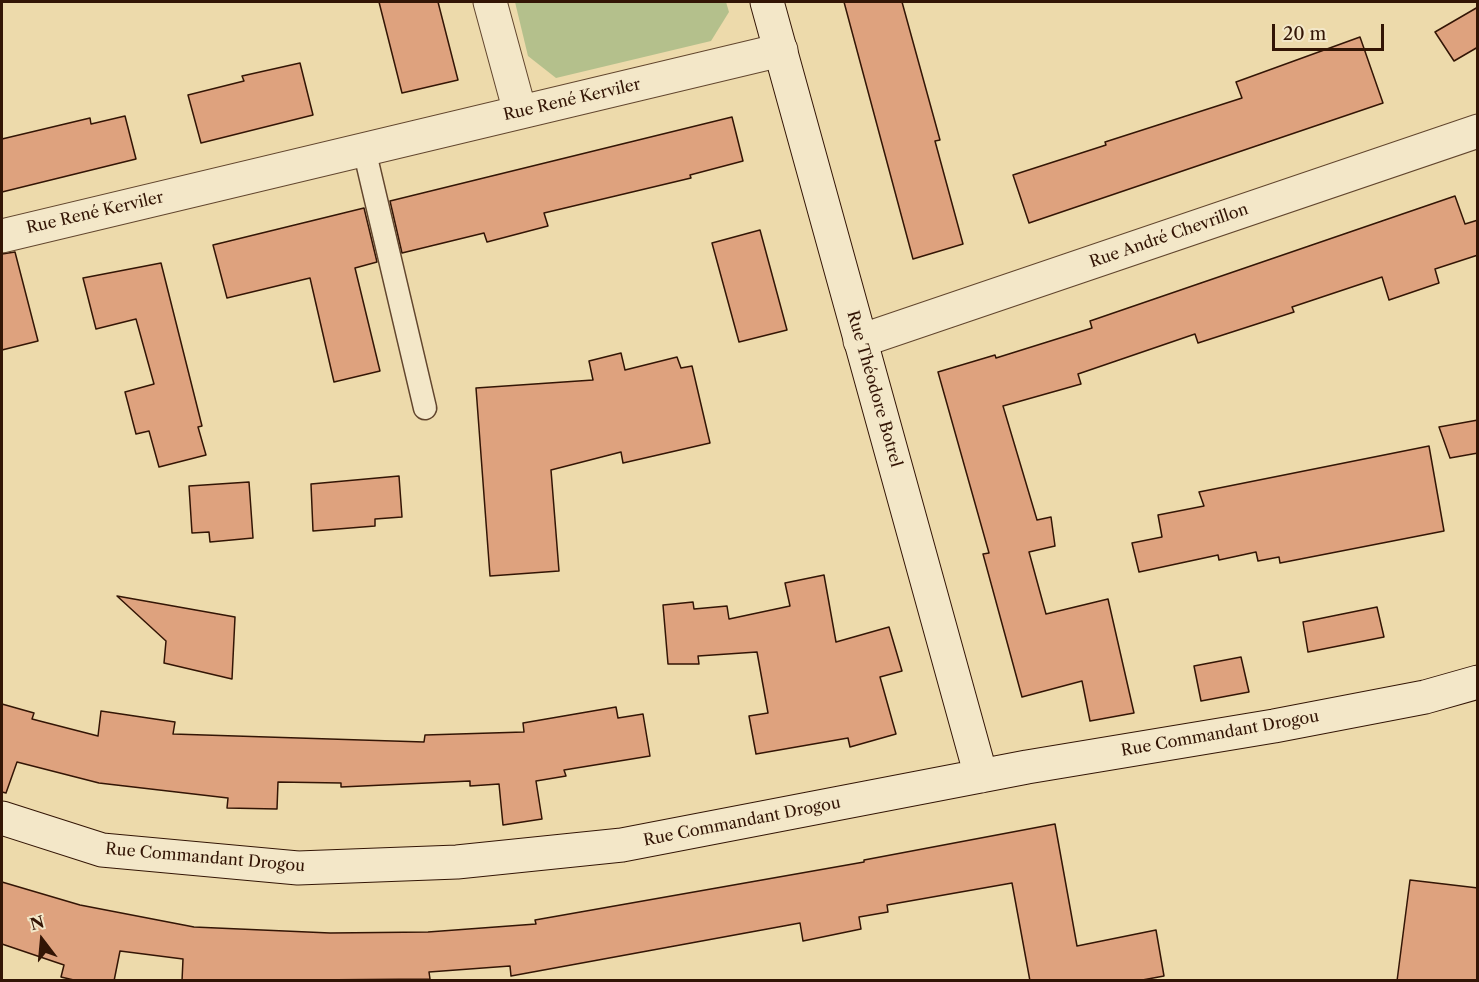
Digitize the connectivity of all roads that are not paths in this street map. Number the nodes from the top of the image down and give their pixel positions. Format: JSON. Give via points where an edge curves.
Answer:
{"nodes":[{"id":1,"x":490,"y":2,"type":"edge"},
{"id":2,"x":767,"y":2,"type":"edge"},
{"id":3,"x":781,"y":50,"type":"junction"},
{"id":4,"x":520,"y":112,"type":"junction"},
{"id":5,"x":1478,"y":131,"type":"edge"},
{"id":6,"x":364,"y":149,"type":"junction"},
{"id":7,"x":2,"y":236,"type":"edge"},
{"id":8,"x":860,"y":341,"type":"junction"},
{"id":9,"x":425,"y":408,"type":"dead end"},
{"id":10,"x":1478,"y":682,"type":"edge"},
{"id":11,"x":981,"y":776,"type":"junction"},
{"id":12,"x":2,"y":818,"type":"edge"}],
"edges":[{"from":1,"to":4,"type":"street"},
{"from":2,"to":3,"type":"street","name":"Rue Théodore Botrel"},
{"from":3,"to":4,"type":"street","name":"Rue René Kerviler"},
{"from":3,"to":8,"type":"street","name":"Rue Théodore Botrel"},
{"from":4,"to":6,"type":"street","name":"Rue René Kerviler"},
{"from":5,"to":8,"type":"street","name":"Rue André Chevrillon"},
{"from":6,"to":7,"type":"street","name":"Rue René Kerviler"},
{"from":6,"to":9,"type":"lane"},
{"from":8,"to":11,"type":"street","name":"Rue Théodore Botrel"},
{"from":10,"to":11,"type":"street","name":"Rue Commandant Drogou","via":[[1425,697],[1274,726]]},
{"from":11,"to":12,"type":"street","name":"Rue Commandant Drogou","via":[[622,845],[457,862],[298,868],[102,850]]}]}
